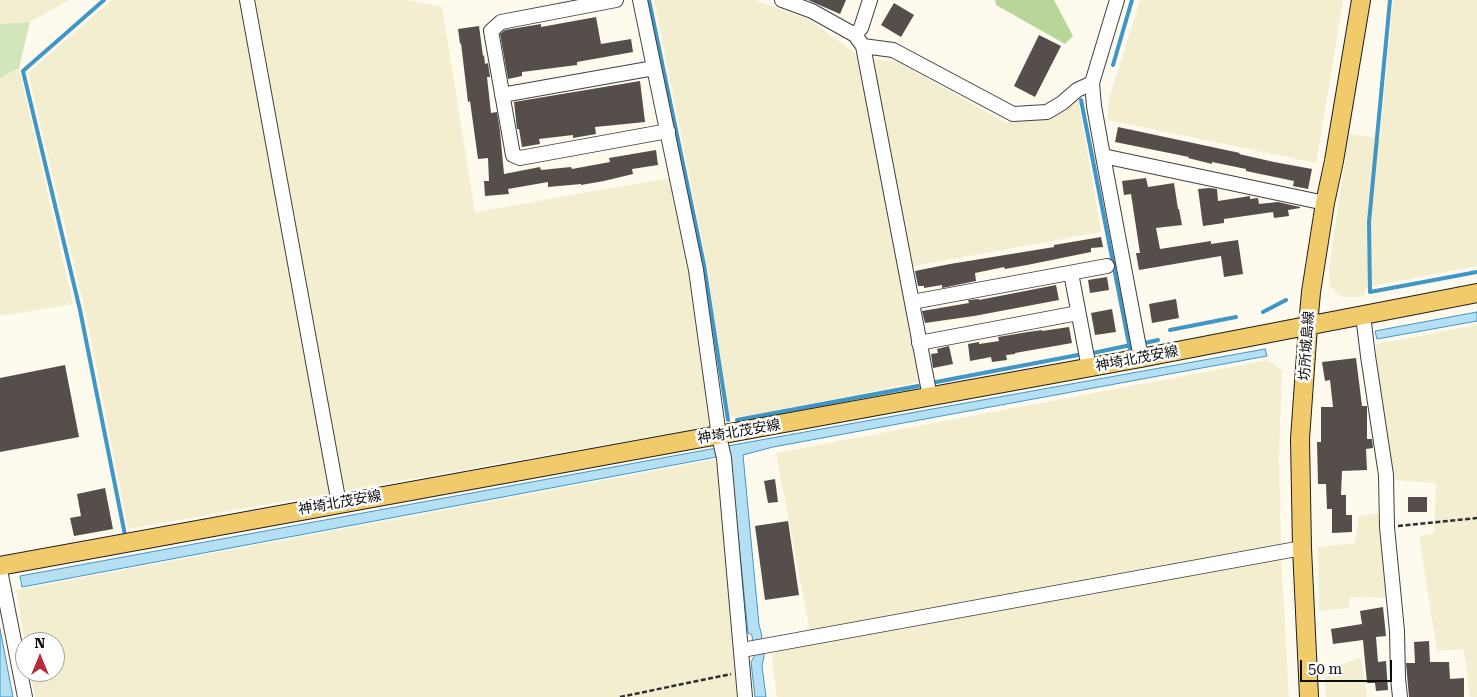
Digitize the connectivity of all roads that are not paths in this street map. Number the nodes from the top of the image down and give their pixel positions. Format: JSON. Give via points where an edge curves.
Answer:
{"nodes":[{"id":1,"x":247,"y":0,"type":"edge"},
{"id":2,"x":616,"y":0,"type":"edge"},
{"id":3,"x":640,"y":0,"type":"edge"},
{"id":4,"x":782,"y":0,"type":"edge"},
{"id":5,"x":870,"y":0,"type":"edge"},
{"id":6,"x":1116,"y":0,"type":"edge"},
{"id":7,"x":1361,"y":0,"type":"edge"},
{"id":8,"x":859,"y":40,"type":"junction"},
{"id":9,"x":654,"y":68,"type":"junction"},
{"id":10,"x":1092,"y":83,"type":"junction"},
{"id":11,"x":502,"y":95,"type":"junction"},
{"id":12,"x":668,"y":131,"type":"junction"},
{"id":13,"x":1103,"y":156,"type":"junction"},
{"id":14,"x":1325,"y":203,"type":"junction"},
{"id":15,"x":1107,"y":266,"type":"dead end"},
{"id":16,"x":1071,"y":273,"type":"junction"},
{"id":17,"x":1477,"y":293,"type":"edge"},
{"id":18,"x":912,"y":302,"type":"junction"},
{"id":19,"x":1078,"y":312,"type":"junction"},
{"id":20,"x":1363,"y":315,"type":"junction"},
{"id":21,"x":1308,"y":326,"type":"junction"},
{"id":22,"x":919,"y":342,"type":"junction"},
{"id":23,"x":1141,"y":358,"type":"junction"},
{"id":24,"x":1089,"y":368,"type":"junction"},
{"id":25,"x":930,"y":397,"type":"junction"},
{"id":26,"x":721,"y":446,"type":"junction"},
{"id":27,"x":339,"y":504,"type":"junction"},
{"id":28,"x":1302,"y":548,"type":"junction"},
{"id":29,"x":0,"y":566,"type":"edge"},
{"id":30,"x":0,"y":570,"type":"edge"},
{"id":31,"x":742,"y":650,"type":"junction"},
{"id":32,"x":25,"y":697,"type":"edge"},
{"id":33,"x":745,"y":697,"type":"edge"},
{"id":34,"x":1309,"y":697,"type":"edge"},
{"id":35,"x":1400,"y":697,"type":"edge"}],
"edges":[{"from":1,"to":27,"type":"street"},
{"from":2,"to":11,"type":"street","via":[[500,22],[491,30]]},
{"from":3,"to":9,"type":"street"},
{"from":4,"to":8,"type":"street","via":[[812,11]]},
{"from":5,"to":8,"type":"street"},
{"from":6,"to":10,"type":"street"},
{"from":7,"to":14,"type":"main road","name":"坊所城島線"},
{"from":8,"to":10,"type":"street","via":[[893,50],[1013,114],[1047,112]]},
{"from":8,"to":18,"type":"street"},
{"from":9,"to":11,"type":"street"},
{"from":9,"to":12,"type":"street"},
{"from":10,"to":13,"type":"street"},
{"from":11,"to":12,"type":"street","via":[[513,155],[520,158]]},
{"from":12,"to":26,"type":"street","via":[[696,270]]},
{"from":13,"to":14,"type":"street"},
{"from":13,"to":23,"type":"street"},
{"from":14,"to":21,"type":"main road","name":"坊所城島線"},
{"from":15,"to":16,"type":"street"},
{"from":16,"to":18,"type":"street"},
{"from":16,"to":19,"type":"street"},
{"from":17,"to":20,"type":"main road","name":"神埼北茂安線"},
{"from":18,"to":22,"type":"street"},
{"from":19,"to":22,"type":"street"},
{"from":19,"to":24,"type":"street"},
{"from":20,"to":21,"type":"main road","name":"神埼北茂安線"},
{"from":20,"to":35,"type":"street","via":[[1386,475]]},
{"from":21,"to":23,"type":"main road","name":"神埼北茂安線"},
{"from":21,"to":28,"type":"main road","name":"坊所城島線","via":[[1300,439]]},
{"from":22,"to":25,"type":"street"},
{"from":23,"to":24,"type":"main road","name":"神埼北茂安線"},
{"from":24,"to":25,"type":"main road","name":"神埼北茂安線"},
{"from":25,"to":26,"type":"main road","name":"神埼北茂安線"},
{"from":26,"to":27,"type":"main road","name":"神埼北茂安線"},
{"from":26,"to":31,"type":"street"},
{"from":27,"to":29,"type":"main road","name":"神埼北茂安線"},
{"from":28,"to":31,"type":"street"},
{"from":28,"to":34,"type":"main road","name":"坊所城島線"},
{"from":30,"to":32,"type":"street"},
{"from":31,"to":33,"type":"street"}]}
